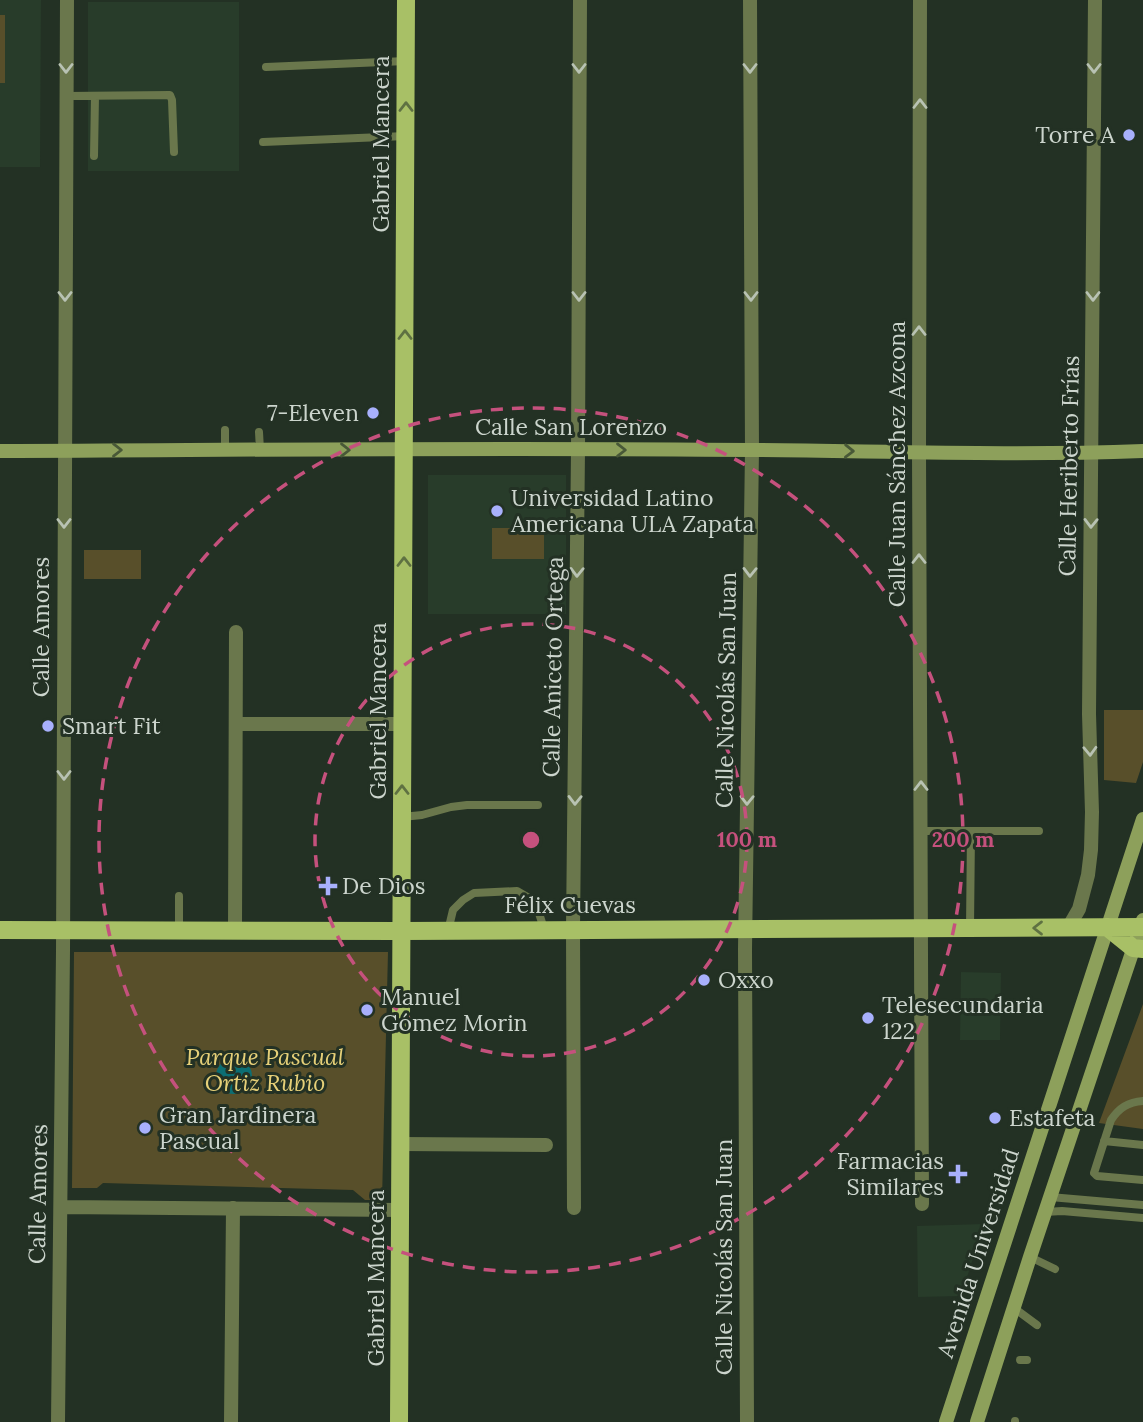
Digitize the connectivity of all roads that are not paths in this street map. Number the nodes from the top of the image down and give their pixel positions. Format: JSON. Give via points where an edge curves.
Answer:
{"nodes":[{"id":1,"x":66,"y":0,"type":"edge"},
{"id":2,"x":406,"y":0,"type":"edge"},
{"id":3,"x":580,"y":0,"type":"edge"},
{"id":4,"x":750,"y":0,"type":"edge"},
{"id":5,"x":920,"y":0,"type":"edge"},
{"id":6,"x":1095,"y":0,"type":"edge"},
{"id":7,"x":406,"y":61,"type":"junction"},
{"id":8,"x":266,"y":66,"type":"dead end"},
{"id":9,"x":66,"y":96,"type":"junction"},
{"id":10,"x":95,"y":96,"type":"junction"},
{"id":11,"x":406,"y":136,"type":"junction"},
{"id":12,"x":262,"y":142,"type":"dead end"},
{"id":13,"x":174,"y":152,"type":"dead end"},
{"id":14,"x":94,"y":156,"type":"dead end"},
{"id":15,"x":225,"y":430,"type":"dead end"},
{"id":16,"x":259,"y":432,"type":"dead end"},
{"id":17,"x":225,"y":450,"type":"junction"},
{"id":18,"x":260,"y":450,"type":"junction"},
{"id":19,"x":404,"y":450,"type":"junction"},
{"id":20,"x":579,"y":450,"type":"junction"},
{"id":21,"x":752,"y":450,"type":"junction"},
{"id":22,"x":0,"y":451,"type":"edge"},
{"id":23,"x":65,"y":451,"type":"junction"},
{"id":24,"x":919,"y":452,"type":"junction"},
{"id":25,"x":1143,"y":452,"type":"edge"},
{"id":26,"x":1092,"y":453,"type":"junction"},
{"id":27,"x":236,"y":632,"type":"dead end"},
{"id":28,"x":236,"y":724,"type":"junction"},
{"id":29,"x":403,"y":724,"type":"junction"},
{"id":30,"x":538,"y":805,"type":"dead end"},
{"id":31,"x":402,"y":817,"type":"junction"},
{"id":32,"x":1143,"y":819,"type":"edge"},
{"id":33,"x":921,"y":831,"type":"junction"},
{"id":34,"x":971,"y":831,"type":"junction"},
{"id":35,"x":1039,"y":831,"type":"dead end"},
{"id":36,"x":179,"y":896,"type":"dead end"},
{"id":37,"x":1142,"y":925,"type":"edge"},
{"id":38,"x":1107,"y":927,"type":"junction"},
{"id":39,"x":920,"y":928,"type":"junction"},
{"id":40,"x":970,"y":928,"type":"junction"},
{"id":41,"x":1068,"y":928,"type":"junction"},
{"id":42,"x":573,"y":929,"type":"junction"},
{"id":43,"x":746,"y":929,"type":"junction"},
{"id":44,"x":0,"y":930,"type":"edge"},
{"id":45,"x":63,"y":930,"type":"junction"},
{"id":46,"x":545,"y":930,"type":"junction"},
{"id":47,"x":179,"y":931,"type":"junction"},
{"id":48,"x":234,"y":931,"type":"junction"},
{"id":49,"x":449,"y":931,"type":"junction"},
{"id":50,"x":402,"y":932,"type":"junction"},
{"id":51,"x":1137,"y":952,"type":"edge"},
{"id":52,"x":1143,"y":1101,"type":"edge"},
{"id":53,"x":1104,"y":1141,"type":"junction"},
{"id":54,"x":401,"y":1144,"type":"junction"},
{"id":55,"x":546,"y":1145,"type":"dead end"},
{"id":56,"x":1143,"y":1145,"type":"edge"},
{"id":57,"x":1143,"y":1180,"type":"edge"},
{"id":58,"x":922,"y":1204,"type":"dead end"},
{"id":59,"x":1047,"y":1205,"type":"junction"},
{"id":60,"x":1143,"y":1205,"type":"edge"},
{"id":61,"x":61,"y":1207,"type":"junction"},
{"id":62,"x":233,"y":1208,"type":"junction"},
{"id":63,"x":574,"y":1208,"type":"dead end"},
{"id":64,"x":400,"y":1210,"type":"junction"},
{"id":65,"x":1143,"y":1218,"type":"edge"},
{"id":66,"x":1030,"y":1257,"type":"junction"},
{"id":67,"x":1055,"y":1269,"type":"dead end"},
{"id":68,"x":1014,"y":1308,"type":"junction"},
{"id":69,"x":1037,"y":1325,"type":"dead end"},
{"id":70,"x":58,"y":1422,"type":"edge"},
{"id":71,"x":231,"y":1422,"type":"edge"},
{"id":72,"x":399,"y":1422,"type":"edge"},
{"id":73,"x":747,"y":1422,"type":"edge"},
{"id":74,"x":946,"y":1422,"type":"edge"},
{"id":75,"x":977,"y":1422,"type":"edge"}],
"edges":[{"from":1,"to":9,"type":"street","name":"Calle Amores","one_way":true},
{"from":2,"to":7,"type":"main road","name":"Gabriel Mancera"},
{"from":3,"to":20,"type":"street","name":"Calle Aniceto Ortega","one_way":true},
{"from":4,"to":21,"type":"street","name":"Calle Nicolás San Juan","one_way":true},
{"from":24,"to":5,"type":"street","name":"Calle Juan Sánchez Azcona","one_way":true},
{"from":6,"to":26,"type":"street","name":"Calle Heriberto Frías","one_way":true},
{"from":7,"to":8,"type":"lane"},
{"from":11,"to":7,"type":"main road","name":"Gabriel Mancera","one_way":true},
{"from":9,"to":10,"type":"lane"},
{"from":9,"to":23,"type":"street","name":"Calle Amores","one_way":true},
{"from":10,"to":13,"type":"lane","via":[[170,95]]},
{"from":10,"to":14,"type":"lane"},
{"from":11,"to":12,"type":"lane"},
{"from":19,"to":11,"type":"main road","name":"Gabriel Mancera","one_way":true},
{"from":15,"to":17,"type":"lane"},
{"from":16,"to":18,"type":"lane"},
{"from":17,"to":18,"type":"street","name":"Calle San Lorenzo"},
{"from":23,"to":17,"type":"street","name":"Calle San Lorenzo","one_way":true},
{"from":18,"to":19,"type":"street","name":"Calle San Lorenzo","one_way":true},
{"from":19,"to":20,"type":"street","name":"Calle San Lorenzo"},
{"from":29,"to":19,"type":"main road","name":"Gabriel Mancera","one_way":true},
{"from":20,"to":21,"type":"street","name":"Calle San Lorenzo","one_way":true},
{"from":20,"to":42,"type":"street","name":"Calle Aniceto Ortega","one_way":true},
{"from":21,"to":24,"type":"street","name":"Calle San Lorenzo","one_way":true},
{"from":21,"to":43,"type":"street","name":"Calle Nicolás San Juan","one_way":true},
{"from":22,"to":23,"type":"street","name":"Calle San Lorenzo"},
{"from":23,"to":45,"type":"street","name":"Calle Amores","one_way":true},
{"from":24,"to":26,"type":"street","name":"Calle San Lorenzo"},
{"from":33,"to":24,"type":"street","name":"Calle Juan Sánchez Azcona","one_way":true},
{"from":25,"to":26,"type":"street","name":"Calle San Lorenzo"},
{"from":26,"to":41,"type":"street","name":"Calle Heriberto Frías","one_way":true,"via":[[1091,850],[1079,909]]},
{"from":27,"to":28,"type":"street"},
{"from":28,"to":29,"type":"street"},
{"from":28,"to":48,"type":"street"},
{"from":31,"to":29,"type":"main road","name":"Gabriel Mancera","one_way":true},
{"from":30,"to":31,"type":"lane","via":[[467,805]]},
{"from":31,"to":50,"type":"main road","name":"Gabriel Mancera"},
{"from":32,"to":38,"type":"street","name":"Avenida Universidad"},
{"from":33,"to":34,"type":"lane"},
{"from":33,"to":39,"type":"street","name":"Calle Juan Sánchez Azcona"},
{"from":34,"to":35,"type":"lane"},
{"from":34,"to":40,"type":"lane"},
{"from":36,"to":47,"type":"lane"},
{"from":37,"to":38,"type":"main road","name":"Félix Cuevas"},
{"from":37,"to":51,"type":"street"},
{"from":38,"to":41,"type":"main road","name":"Félix Cuevas"},
{"from":38,"to":51,"type":"main road"},
{"from":38,"to":74,"type":"street","name":"Avenida Universidad"},
{"from":39,"to":40,"type":"main road","name":"Félix Cuevas"},
{"from":39,"to":43,"type":"main road","name":"Félix Cuevas"},
{"from":39,"to":58,"type":"street","name":"Calle Juan Sánchez Azcona"},
{"from":41,"to":40,"type":"main road","name":"Félix Cuevas","one_way":true},
{"from":42,"to":43,"type":"main road","name":"Félix Cuevas"},
{"from":42,"to":46,"type":"main road","name":"Félix Cuevas"},
{"from":42,"to":63,"type":"street","name":"Calle Aniceto Ortega"},
{"from":43,"to":73,"type":"street","name":"Calle Nicolás San Juan"},
{"from":44,"to":45,"type":"main road","name":"Félix Cuevas"},
{"from":45,"to":47,"type":"main road","name":"Félix Cuevas"},
{"from":45,"to":61,"type":"street","name":"Calle Amores"},
{"from":46,"to":49,"type":"main road","name":"Félix Cuevas"},
{"from":46,"to":49,"type":"lane","via":[[538,910],[517,891],[474,893],[453,910]]},
{"from":47,"to":48,"type":"main road","name":"Félix Cuevas"},
{"from":48,"to":50,"type":"main road","name":"Félix Cuevas"},
{"from":49,"to":50,"type":"main road","name":"Félix Cuevas"},
{"from":50,"to":54,"type":"main road","name":"Gabriel Mancera"},
{"from":51,"to":59,"type":"street"},
{"from":52,"to":53,"type":"lane","via":[[1125,1105],[1116,1113]]},
{"from":53,"to":56,"type":"lane"},
{"from":53,"to":57,"type":"lane","via":[[1095,1175]]},
{"from":54,"to":55,"type":"street"},
{"from":54,"to":64,"type":"main road","name":"Gabriel Mancera"},
{"from":59,"to":60,"type":"lane"},
{"from":59,"to":65,"type":"lane","via":[[1062,1212]]},
{"from":59,"to":66,"type":"street"},
{"from":61,"to":62,"type":"street"},
{"from":61,"to":70,"type":"street","name":"Calle Amores"},
{"from":62,"to":64,"type":"street"},
{"from":62,"to":71,"type":"street"},
{"from":64,"to":72,"type":"main road","name":"Gabriel Mancera"},
{"from":66,"to":67,"type":"lane"},
{"from":66,"to":68,"type":"street"},
{"from":68,"to":69,"type":"lane"},
{"from":68,"to":75,"type":"street"}]}
